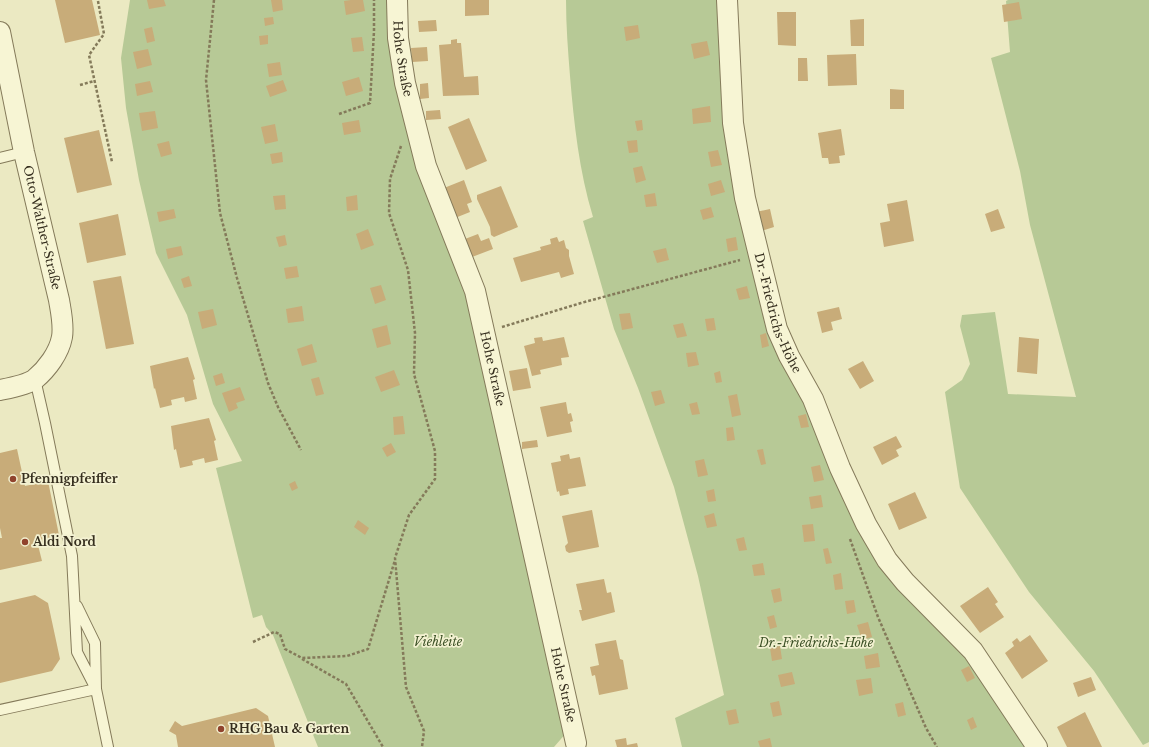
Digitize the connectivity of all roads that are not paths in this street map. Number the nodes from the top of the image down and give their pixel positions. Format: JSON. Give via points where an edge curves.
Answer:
{"nodes":[{"id":1,"x":397,"y":0,"type":"edge"},
{"id":2,"x":726,"y":0,"type":"edge"},
{"id":3,"x":0,"y":32,"type":"edge"},
{"id":4,"x":24,"y":152,"type":"junction"},
{"id":5,"x":0,"y":158,"type":"edge"},
{"id":6,"x":34,"y":380,"type":"junction"},
{"id":7,"x":0,"y":390,"type":"edge"},
{"id":8,"x":76,"y":604,"type":"junction"},
{"id":9,"x":96,"y":689,"type":"junction"},
{"id":10,"x":0,"y":710,"type":"edge"},
{"id":11,"x":576,"y":743,"type":"dead end"},
{"id":12,"x":108,"y":747,"type":"edge"},
{"id":13,"x":1037,"y":747,"type":"edge"}],
"edges":[{"from":1,"to":11,"type":"street","name":"Hohe Straße","via":[[398,38],[405,83],[426,166],[475,291]]},
{"from":2,"to":13,"type":"street","name":"Dr.-Friedrichs-Höhe","via":[[733,123],[745,198],[777,329],[813,399],[840,468],[866,524],[886,560],[973,651]]},
{"from":3,"to":4,"type":"street","name":"Otto-Walther-Straße"},
{"from":4,"to":5,"type":"lane"},
{"from":4,"to":6,"type":"street","name":"Otto-Walther-Straße","via":[[62,321],[62,338],[56,354]]},
{"from":6,"to":7,"type":"street"},
{"from":6,"to":8,"type":"lane","via":[[70,540]]},
{"from":8,"to":9,"type":"lane","via":[[95,642]]},
{"from":8,"to":9,"type":"lane","via":[[77,652]]},
{"from":9,"to":10,"type":"lane"},
{"from":9,"to":12,"type":"lane"}]}
